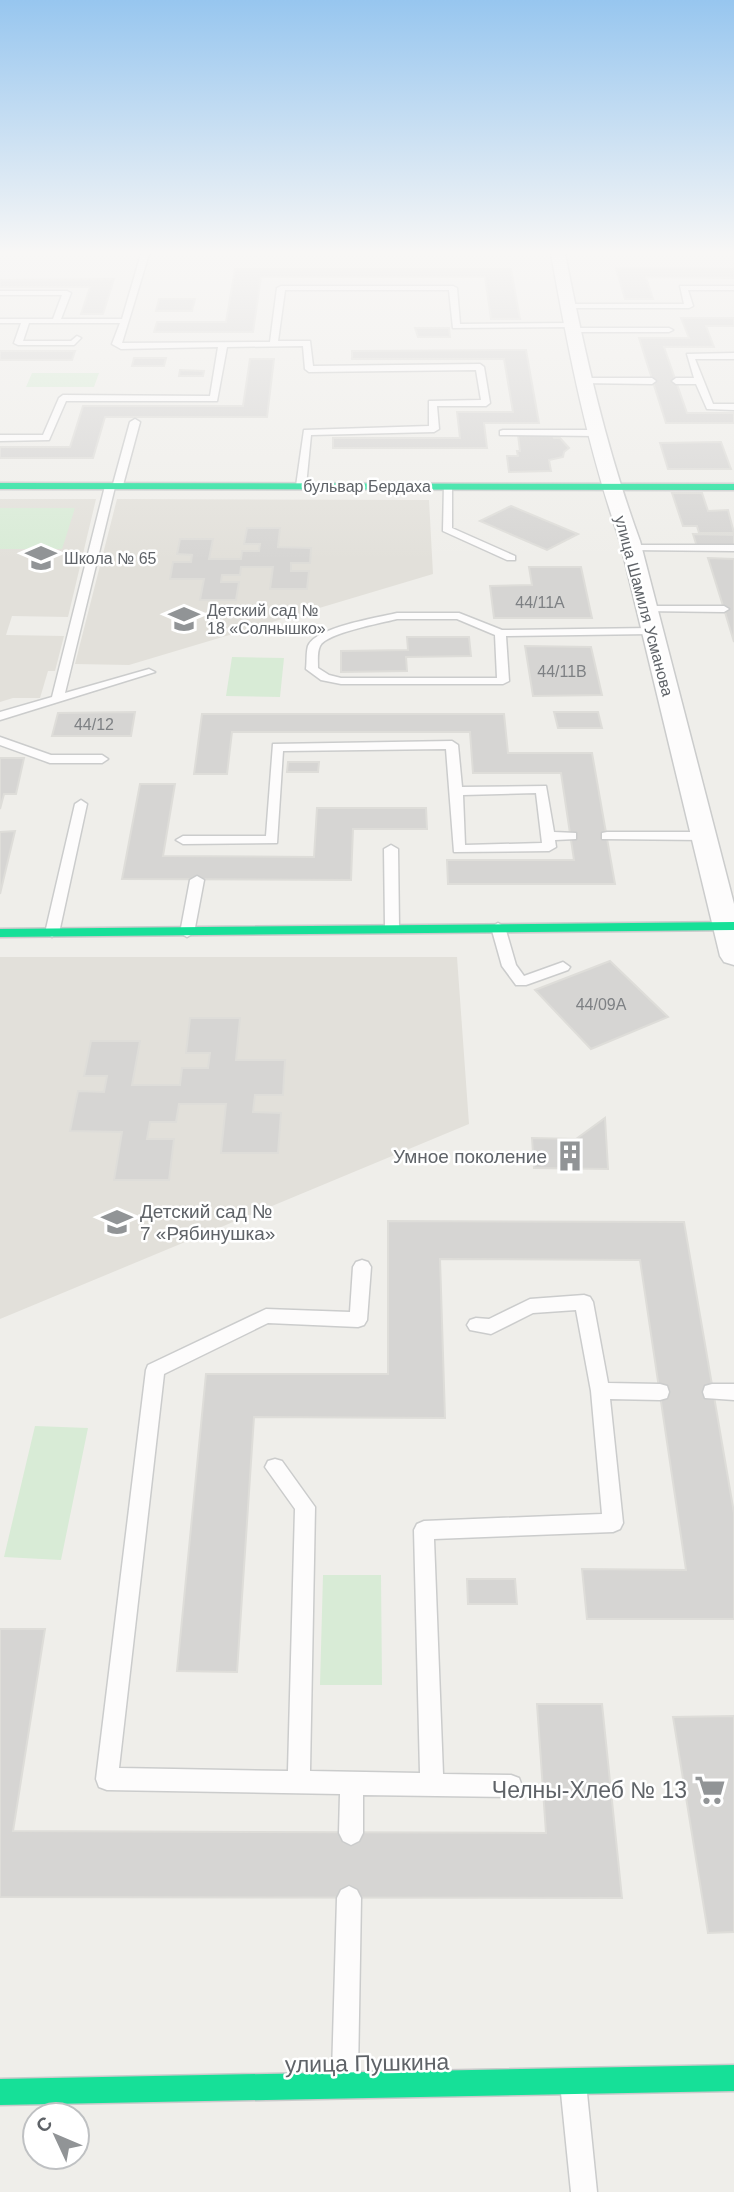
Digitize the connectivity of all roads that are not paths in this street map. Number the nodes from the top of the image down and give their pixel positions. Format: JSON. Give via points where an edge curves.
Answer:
{"nodes":[{"id":1,"x":221,"y":356,"type":"edge"},
{"id":2,"x":308,"y":356,"type":"edge"},
{"id":3,"x":577,"y":356,"type":"edge"},
{"id":4,"x":690,"y":356,"type":"edge"},
{"id":5,"x":582,"y":381,"type":"junction"},
{"id":6,"x":652,"y":381,"type":"dead end"},
{"id":7,"x":676,"y":381,"type":"dead end"},
{"id":8,"x":700,"y":381,"type":"junction"},
{"id":9,"x":734,"y":407,"type":"edge"},
{"id":10,"x":135,"y":422,"type":"dead end"},
{"id":11,"x":503,"y":433,"type":"dead end"},
{"id":12,"x":597,"y":433,"type":"junction"},
{"id":13,"x":0,"y":438,"type":"edge"},
{"id":14,"x":0,"y":486,"type":"edge"},
{"id":15,"x":114,"y":486,"type":"junction"},
{"id":16,"x":301,"y":486,"type":"junction"},
{"id":17,"x":447,"y":486,"type":"junction"},
{"id":18,"x":611,"y":487,"type":"junction"},
{"id":19,"x":734,"y":487,"type":"edge"},
{"id":20,"x":632,"y":548,"type":"junction"},
{"id":21,"x":734,"y":548,"type":"edge"},
{"id":22,"x":511,"y":558,"type":"dead end"},
{"id":23,"x":646,"y":609,"type":"junction"},
{"id":24,"x":724,"y":610,"type":"dead end"},
{"id":25,"x":651,"y":631,"type":"junction"},
{"id":26,"x":500,"y":633,"type":"junction"},
{"id":27,"x":149,"y":672,"type":"dead end"},
{"id":28,"x":57,"y":700,"type":"junction"},
{"id":29,"x":0,"y":716,"type":"edge"},
{"id":30,"x":0,"y":741,"type":"edge"},
{"id":31,"x":102,"y":759,"type":"dead end"},
{"id":32,"x":456,"y":791,"type":"junction"},
{"id":33,"x":81,"y":804,"type":"dead end"},
{"id":34,"x":548,"y":836,"type":"junction"},
{"id":35,"x":571,"y":836,"type":"dead end"},
{"id":36,"x":607,"y":836,"type":"dead end"},
{"id":37,"x":704,"y":836,"type":"junction"},
{"id":38,"x":183,"y":840,"type":"dead end"},
{"id":39,"x":204,"y":841,"type":"junction"},
{"id":40,"x":391,"y":849,"type":"dead end"},
{"id":41,"x":201,"y":856,"type":"dead end"},
{"id":42,"x":197,"y":880,"type":"dead end"},
{"id":43,"x":730,"y":926,"type":"edge"},
{"id":44,"x":392,"y":927,"type":"junction"},
{"id":45,"x":498,"y":927,"type":"junction"},
{"id":46,"x":0,"y":933,"type":"edge"},
{"id":47,"x":52,"y":933,"type":"junction"},
{"id":48,"x":187,"y":933,"type":"junction"},
{"id":49,"x":734,"y":956,"type":"edge"},
{"id":50,"x":564,"y":967,"type":"dead end"},
{"id":51,"x":362,"y":1267,"type":"dead end"},
{"id":52,"x":476,"y":1325,"type":"dead end"},
{"id":53,"x":600,"y":1391,"type":"junction"},
{"id":54,"x":660,"y":1392,"type":"dead end"},
{"id":55,"x":712,"y":1392,"type":"dead end"},
{"id":56,"x":734,"y":1392,"type":"edge"},
{"id":57,"x":275,"y":1467,"type":"dead end"},
{"id":58,"x":299,"y":1783,"type":"junction"},
{"id":59,"x":352,"y":1784,"type":"junction"},
{"id":60,"x":432,"y":1784,"type":"junction"},
{"id":61,"x":512,"y":1786,"type":"dead end"},
{"id":62,"x":351,"y":1833,"type":"dead end"},
{"id":63,"x":349,"y":1898,"type":"dead end"},
{"id":64,"x":734,"y":2078,"type":"edge"},
{"id":65,"x":573,"y":2080,"type":"junction"},
{"id":66,"x":345,"y":2087,"type":"junction"},
{"id":67,"x":0,"y":2092,"type":"edge"},
{"id":68,"x":583,"y":2192,"type":"edge"}],
"edges":[{"from":1,"to":13,"type":"lane","via":[[214,399],[62,398],[46,438]]},
{"from":2,"to":16,"type":"lane","via":[[309,369],[480,368],[486,403],[432,403],[434,429],[307,432]]},
{"from":3,"to":5,"type":"street","name":"улица Шамиля Усманова"},
{"from":4,"to":8,"type":"lane"},
{"from":5,"to":6,"type":"lane"},
{"from":5,"to":12,"type":"street","name":"улица Шамиля Усманова"},
{"from":7,"to":8,"type":"lane"},
{"from":8,"to":9,"type":"lane","via":[[710,407]]},
{"from":10,"to":15,"type":"lane"},
{"from":11,"to":12,"type":"lane"},
{"from":12,"to":18,"type":"street","name":"улица Шамиля Усманова"},
{"from":14,"to":15,"type":"street","name":"бульвар Бердаха"},
{"from":15,"to":16,"type":"street","name":"бульвар Бердаха"},
{"from":15,"to":28,"type":"lane"},
{"from":16,"to":17,"type":"street","name":"бульвар Бердаха"},
{"from":17,"to":18,"type":"street","name":"бульвар Бердаха"},
{"from":17,"to":22,"type":"lane","via":[[447,529]]},
{"from":18,"to":19,"type":"street","name":"бульвар Бердаха"},
{"from":18,"to":20,"type":"street","name":"улица Шамиля Усманова"},
{"from":20,"to":21,"type":"lane"},
{"from":20,"to":23,"type":"street","name":"улица Шамиля Усманова"},
{"from":23,"to":24,"type":"lane"},
{"from":23,"to":25,"type":"street","name":"улица Шамиля Усманова"},
{"from":25,"to":26,"type":"lane"},
{"from":25,"to":37,"type":"street","name":"улица Шамиля Усманова"},
{"from":26,"to":26,"type":"lane","via":[[459,616],[397,616],[318,640],[312,669],[341,681],[503,681]]},
{"from":27,"to":28,"type":"lane"},
{"from":28,"to":29,"type":"lane"},
{"from":30,"to":31,"type":"lane","via":[[51,759]]},
{"from":32,"to":34,"type":"lane","via":[[541,789]]},
{"from":32,"to":34,"type":"lane","via":[[459,849],[549,847]]},
{"from":32,"to":39,"type":"lane","via":[[452,745],[277,747],[272,841]]},
{"from":33,"to":47,"type":"lane"},
{"from":34,"to":35,"type":"lane"},
{"from":36,"to":37,"type":"lane"},
{"from":37,"to":43,"type":"street","name":"улица Шамиля Усманова"},
{"from":38,"to":39,"type":"lane"},
{"from":39,"to":41,"type":"lane"},
{"from":40,"to":44,"type":"lane"},
{"from":42,"to":48,"type":"lane"},
{"from":43,"to":45,"type":"street"},
{"from":43,"to":49,"type":"street","name":"улица Шамиля Усманова"},
{"from":44,"to":45,"type":"street"},
{"from":44,"to":48,"type":"street"},
{"from":45,"to":50,"type":"lane","via":[[509,966],[522,982]]},
{"from":46,"to":47,"type":"street"},
{"from":47,"to":48,"type":"street"},
{"from":51,"to":58,"type":"lane","via":[[358,1320],[265,1317],[155,1370],[151,1402],[107,1779]]},
{"from":52,"to":53,"type":"lane","via":[[491,1327],[530,1306],[584,1302]]},
{"from":53,"to":54,"type":"lane"},
{"from":53,"to":60,"type":"lane","via":[[614,1523],[424,1530]]},
{"from":55,"to":56,"type":"lane"},
{"from":57,"to":58,"type":"lane","via":[[305,1507]]},
{"from":58,"to":59,"type":"lane"},
{"from":59,"to":60,"type":"lane"},
{"from":59,"to":62,"type":"lane"},
{"from":60,"to":61,"type":"lane"},
{"from":63,"to":66,"type":"lane"},
{"from":64,"to":65,"type":"street","name":"улица Пушкина"},
{"from":65,"to":66,"type":"street","name":"улица Пушкина"},
{"from":65,"to":68,"type":"lane"},
{"from":66,"to":67,"type":"street","name":"улица Пушкина"}]}
